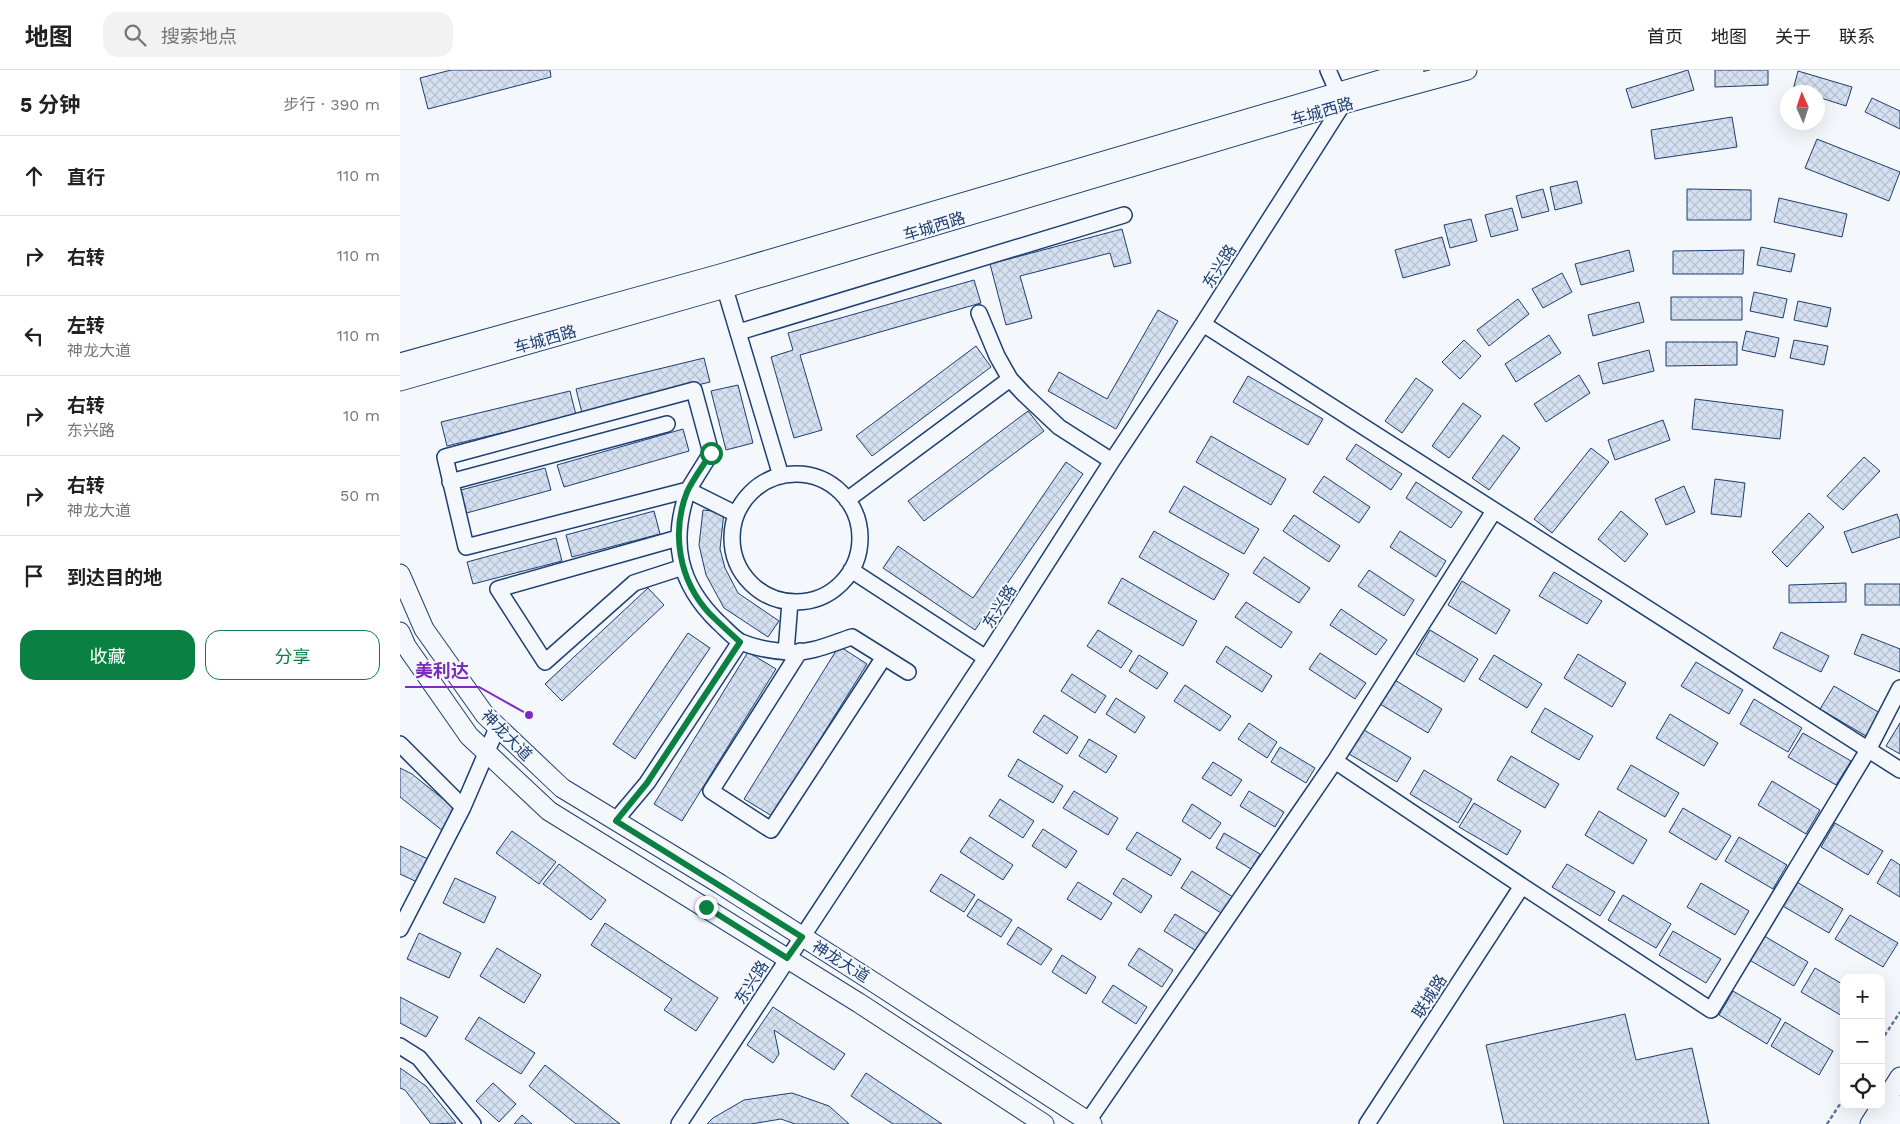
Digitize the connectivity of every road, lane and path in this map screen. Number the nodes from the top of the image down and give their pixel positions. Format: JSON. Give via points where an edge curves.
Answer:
{"nodes":[{"id":1,"x":1328,"y":70,"type":"edge"},
{"id":2,"x":1414,"y":70,"type":"edge"},
{"id":3,"x":1467,"y":70,"type":"edge"},
{"id":4,"x":1340,"y":98,"type":"junction"},
{"id":5,"x":1124,"y":215,"type":"dead end"},
{"id":6,"x":723,"y":281,"type":"junction"},
{"id":7,"x":979,"y":313,"type":"dead end"},
{"id":8,"x":1204,"y":324,"type":"junction"},
{"id":9,"x":738,"y":332,"type":"junction"},
{"id":10,"x":400,"y":363,"type":"edge"},
{"id":11,"x":1010,"y":379,"type":"junction"},
{"id":12,"x":400,"y":381,"type":"edge"},
{"id":13,"x":667,"y":424,"type":"dead end"},
{"id":14,"x":1112,"y":461,"type":"junction"},
{"id":15,"x":781,"y":476,"type":"junction"},
{"id":16,"x":450,"y":482,"type":"junction"},
{"id":17,"x":688,"y":490,"type":"junction"},
{"id":18,"x":847,"y":500,"type":"junction"},
{"id":19,"x":1494,"y":511,"type":"junction"},
{"id":20,"x":736,"y":514,"type":"junction"},
{"id":21,"x":678,"y":538,"type":"junction"},
{"id":22,"x":682,"y":567,"type":"junction"},
{"id":23,"x":851,"y":570,"type":"junction"},
{"id":24,"x":400,"y":574,"type":"edge"},
{"id":25,"x":790,"y":602,"type":"junction"},
{"id":26,"x":400,"y":632,"type":"edge"},
{"id":27,"x":740,"y":642,"type":"junction"},
{"id":28,"x":793,"y":651,"type":"junction"},
{"id":29,"x":884,"y":657,"type":"junction"},
{"id":30,"x":986,"y":658,"type":"junction"},
{"id":31,"x":908,"y":672,"type":"dead end"},
{"id":32,"x":1900,"y":688,"type":"edge"},
{"id":33,"x":497,"y":728,"type":"junction"},
{"id":34,"x":400,"y":744,"type":"edge"},
{"id":35,"x":1868,"y":750,"type":"junction"},
{"id":36,"x":487,"y":753,"type":"junction"},
{"id":37,"x":1335,"y":761,"type":"junction"},
{"id":38,"x":1900,"y":770,"type":"edge"},
{"id":39,"x":463,"y":807,"type":"junction"},
{"id":40,"x":616,"y":821,"type":"junction"},
{"id":41,"x":1522,"y":886,"type":"junction"},
{"id":42,"x":400,"y":929,"type":"edge"},
{"id":43,"x":802,"y":937,"type":"junction"},
{"id":44,"x":787,"y":958,"type":"junction"},
{"id":45,"x":1900,"y":1012,"type":"edge"},
{"id":46,"x":1885,"y":1035,"type":"edge"},
{"id":47,"x":400,"y":1046,"type":"edge"},
{"id":48,"x":1900,"y":1077,"type":"edge"},
{"id":49,"x":1840,"y":1104,"type":"edge"},
{"id":50,"x":1900,"y":1106,"type":"edge"},
{"id":51,"x":1090,"y":1123,"type":"edge"},
{"id":52,"x":473,"y":1124,"type":"edge"},
{"id":53,"x":679,"y":1124,"type":"edge"},
{"id":54,"x":1044,"y":1124,"type":"edge"},
{"id":55,"x":1367,"y":1124,"type":"edge"},
{"id":56,"x":1827,"y":1124,"type":"edge"},
{"id":57,"x":1870,"y":1124,"type":"edge"},
{"id":58,"x":1889,"y":1124,"type":"edge"}],
"edges":[{"from":1,"to":4,"type":"street"},
{"from":2,"to":4,"type":"main road","name":"车城西路"},
{"from":3,"to":4,"type":"main road","name":"车城西路"},
{"from":4,"to":6,"type":"main road","name":"车城西路"},
{"from":4,"to":8,"type":"street","name":"东兴路"},
{"from":5,"to":9,"type":"street"},
{"from":6,"to":9,"type":"street"},
{"from":6,"to":10,"type":"main road","name":"车城西路"},
{"from":6,"to":12,"type":"main road","name":"车城西路"},
{"from":7,"to":11,"type":"street"},
{"from":8,"to":14,"type":"street","name":"东兴路"},
{"from":8,"to":19,"type":"street"},
{"from":9,"to":15,"type":"street"},
{"from":11,"to":14,"type":"street","via":[[1059,427]]},
{"from":11,"to":18,"type":"street"},
{"from":13,"to":16,"type":"street"},
{"from":14,"to":30,"type":"street","name":"东兴路"},
{"from":15,"to":18,"type":"street","via":[[796,474],[825,481]]},
{"from":15,"to":20,"type":"street","via":[[757,488]]},
{"from":16,"to":17,"type":"street","via":[[466,547]]},
{"from":16,"to":17,"type":"street","via":[[445,457],[694,390],[711,453]]},
{"from":17,"to":20,"type":"street"},
{"from":17,"to":21,"type":"street","via":[[681,510]]},
{"from":18,"to":23,"type":"street","via":[[859,528],[860,542]]},
{"from":19,"to":35,"type":"street"},
{"from":19,"to":37,"type":"street"},
{"from":20,"to":25,"type":"street","via":[[732,548],[737,564],[758,590]]},
{"from":21,"to":22,"type":"street"},
{"from":21,"to":22,"type":"street","via":[[498,589],[545,662],[634,583]]},
{"from":22,"to":27,"type":"street","via":[[690,586],[708,612]]},
{"from":23,"to":25,"type":"street","via":[[831,591],[812,600]]},
{"from":23,"to":30,"type":"street"},
{"from":24,"to":33,"type":"main road","name":"神龙大道","via":[[424,629],[484,716]]},
{"from":25,"to":28,"type":"street"},
{"from":26,"to":36,"type":"main road","name":"神龙大道","via":[[406,646],[469,736]]},
{"from":27,"to":28,"type":"street"},
{"from":27,"to":40,"type":"street","via":[[647,783]]},
{"from":28,"to":29,"type":"street","via":[[816,649],[852,637]]},
{"from":28,"to":29,"type":"street","via":[[711,791],[772,830]]},
{"from":29,"to":31,"type":"street"},
{"from":30,"to":43,"type":"street","name":"东兴路"},
{"from":32,"to":35,"type":"street"},
{"from":33,"to":36,"type":"street"},
{"from":33,"to":40,"type":"main road","name":"神龙大道","via":[[562,788]]},
{"from":34,"to":39,"type":"street"},
{"from":35,"to":38,"type":"street"},
{"from":35,"to":41,"type":"street","via":[[1711,1010]]},
{"from":36,"to":39,"type":"street"},
{"from":36,"to":44,"type":"main road","name":"神龙大道","via":[[549,811]]},
{"from":37,"to":41,"type":"street"},
{"from":37,"to":51,"type":"street"},
{"from":39,"to":42,"type":"street"},
{"from":40,"to":43,"type":"main road","name":"神龙大道"},
{"from":41,"to":55,"type":"street","name":"联城路"},
{"from":43,"to":44,"type":"street","name":"东兴路"},
{"from":43,"to":51,"type":"main road","name":"神龙大道"},
{"from":44,"to":53,"type":"street","name":"东兴路"},
{"from":44,"to":54,"type":"main road","name":"神龙大道"},
{"from":45,"to":46,"type":"path"},
{"from":47,"to":52,"type":"street","via":[[419,1058]]},
{"from":48,"to":57,"type":"main road"},
{"from":49,"to":56,"type":"path"},
{"from":50,"to":58,"type":"highway"}]}
